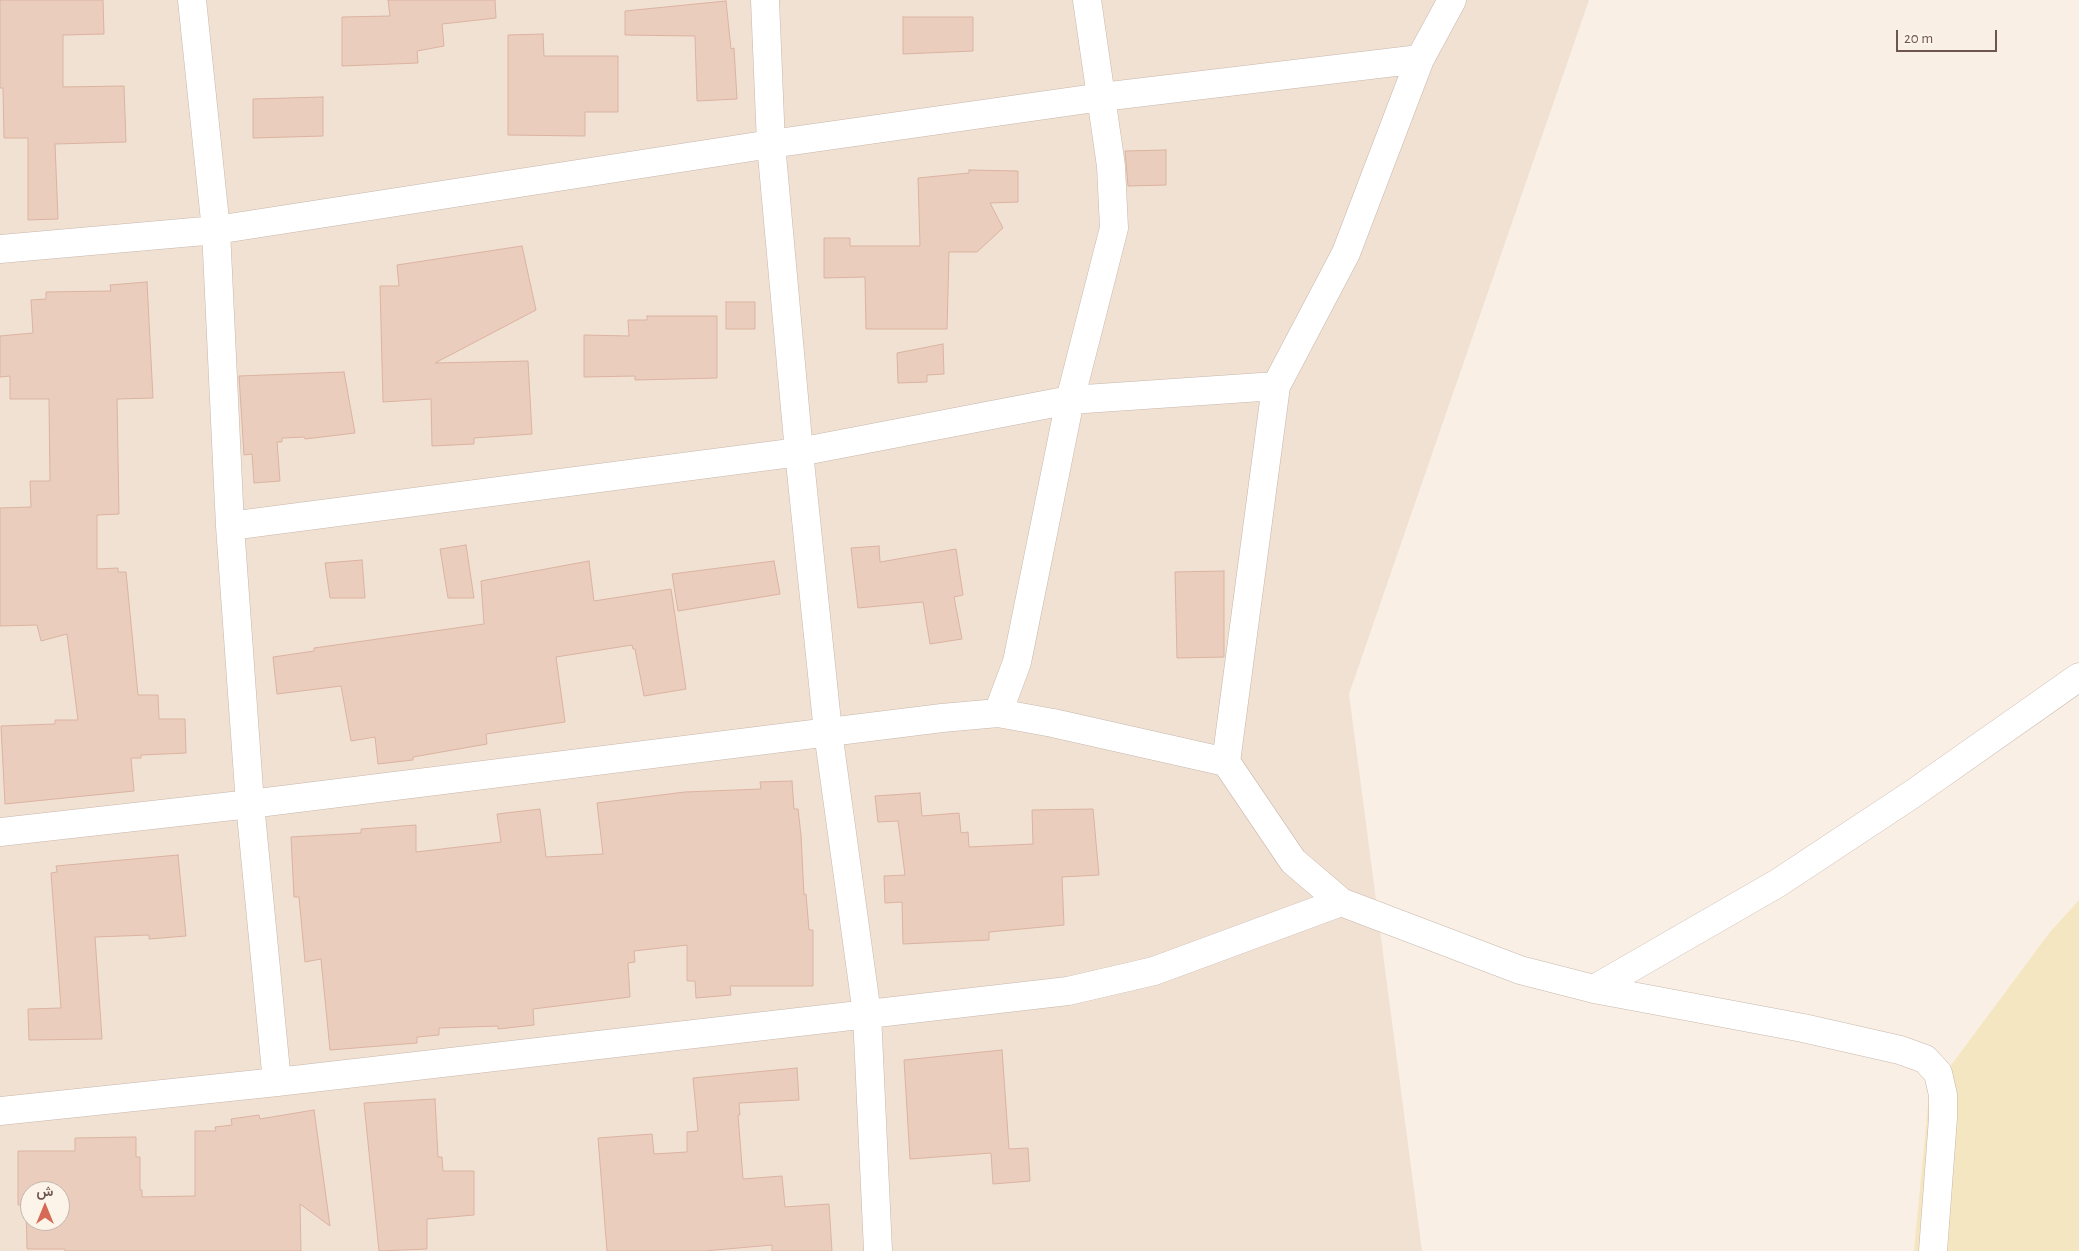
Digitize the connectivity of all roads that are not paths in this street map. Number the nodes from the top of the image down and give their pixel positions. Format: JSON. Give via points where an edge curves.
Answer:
{"nodes":[{"id":1,"x":192,"y":0,"type":"edge"},
{"id":2,"x":765,"y":0,"type":"edge"},
{"id":3,"x":1087,"y":0,"type":"edge"},
{"id":4,"x":1452,"y":0,"type":"edge"},
{"id":5,"x":1420,"y":59,"type":"junction"},
{"id":6,"x":1102,"y":97,"type":"junction"},
{"id":7,"x":771,"y":144,"type":"junction"},
{"id":8,"x":216,"y":230,"type":"junction"},
{"id":9,"x":0,"y":249,"type":"edge"},
{"id":10,"x":1276,"y":386,"type":"junction"},
{"id":11,"x":1070,"y":400,"type":"junction"},
{"id":12,"x":799,"y":452,"type":"junction"},
{"id":13,"x":230,"y":526,"type":"junction"},
{"id":14,"x":2079,"y":677,"type":"edge"},
{"id":15,"x":998,"y":713,"type":"junction"},
{"id":16,"x":828,"y":732,"type":"junction"},
{"id":17,"x":1226,"y":762,"type":"junction"},
{"id":18,"x":250,"y":804,"type":"junction"},
{"id":19,"x":0,"y":832,"type":"edge"},
{"id":20,"x":1341,"y":902,"type":"junction"},
{"id":21,"x":1594,"y":989,"type":"junction"},
{"id":22,"x":867,"y":1014,"type":"junction"},
{"id":23,"x":277,"y":1082,"type":"junction"},
{"id":24,"x":0,"y":1111,"type":"edge"},
{"id":25,"x":878,"y":1251,"type":"edge"},
{"id":26,"x":1934,"y":1251,"type":"edge"}],
"edges":[{"from":1,"to":8,"type":"street"},
{"from":2,"to":7,"type":"street"},
{"from":3,"to":6,"type":"street"},
{"from":4,"to":5,"type":"street"},
{"from":5,"to":6,"type":"street"},
{"from":5,"to":10,"type":"street","via":[[1346,253]]},
{"from":6,"to":7,"type":"street"},
{"from":6,"to":11,"type":"street","via":[[1111,166],[1114,228]]},
{"from":7,"to":8,"type":"street"},
{"from":7,"to":12,"type":"street"},
{"from":8,"to":9,"type":"street"},
{"from":8,"to":13,"type":"street"},
{"from":10,"to":11,"type":"street"},
{"from":10,"to":17,"type":"street"},
{"from":11,"to":12,"type":"street"},
{"from":11,"to":15,"type":"street","via":[[1017,662]]},
{"from":12,"to":13,"type":"street"},
{"from":12,"to":16,"type":"street"},
{"from":13,"to":18,"type":"street"},
{"from":14,"to":21,"type":"street","via":[[1778,883]]},
{"from":15,"to":16,"type":"street"},
{"from":15,"to":17,"type":"street"},
{"from":16,"to":18,"type":"street"},
{"from":16,"to":22,"type":"street"},
{"from":17,"to":20,"type":"street","via":[[1293,861]]},
{"from":18,"to":19,"type":"street"},
{"from":18,"to":23,"type":"street"},
{"from":20,"to":21,"type":"street","via":[[1520,970]]},
{"from":20,"to":22,"type":"street","via":[[1154,971],[1068,991]]},
{"from":21,"to":26,"type":"street","via":[[1803,1028],[1900,1050],[1925,1059],[1938,1074],[1943,1095]]},
{"from":22,"to":23,"type":"street"},
{"from":22,"to":25,"type":"street"},
{"from":23,"to":24,"type":"street"}]}
